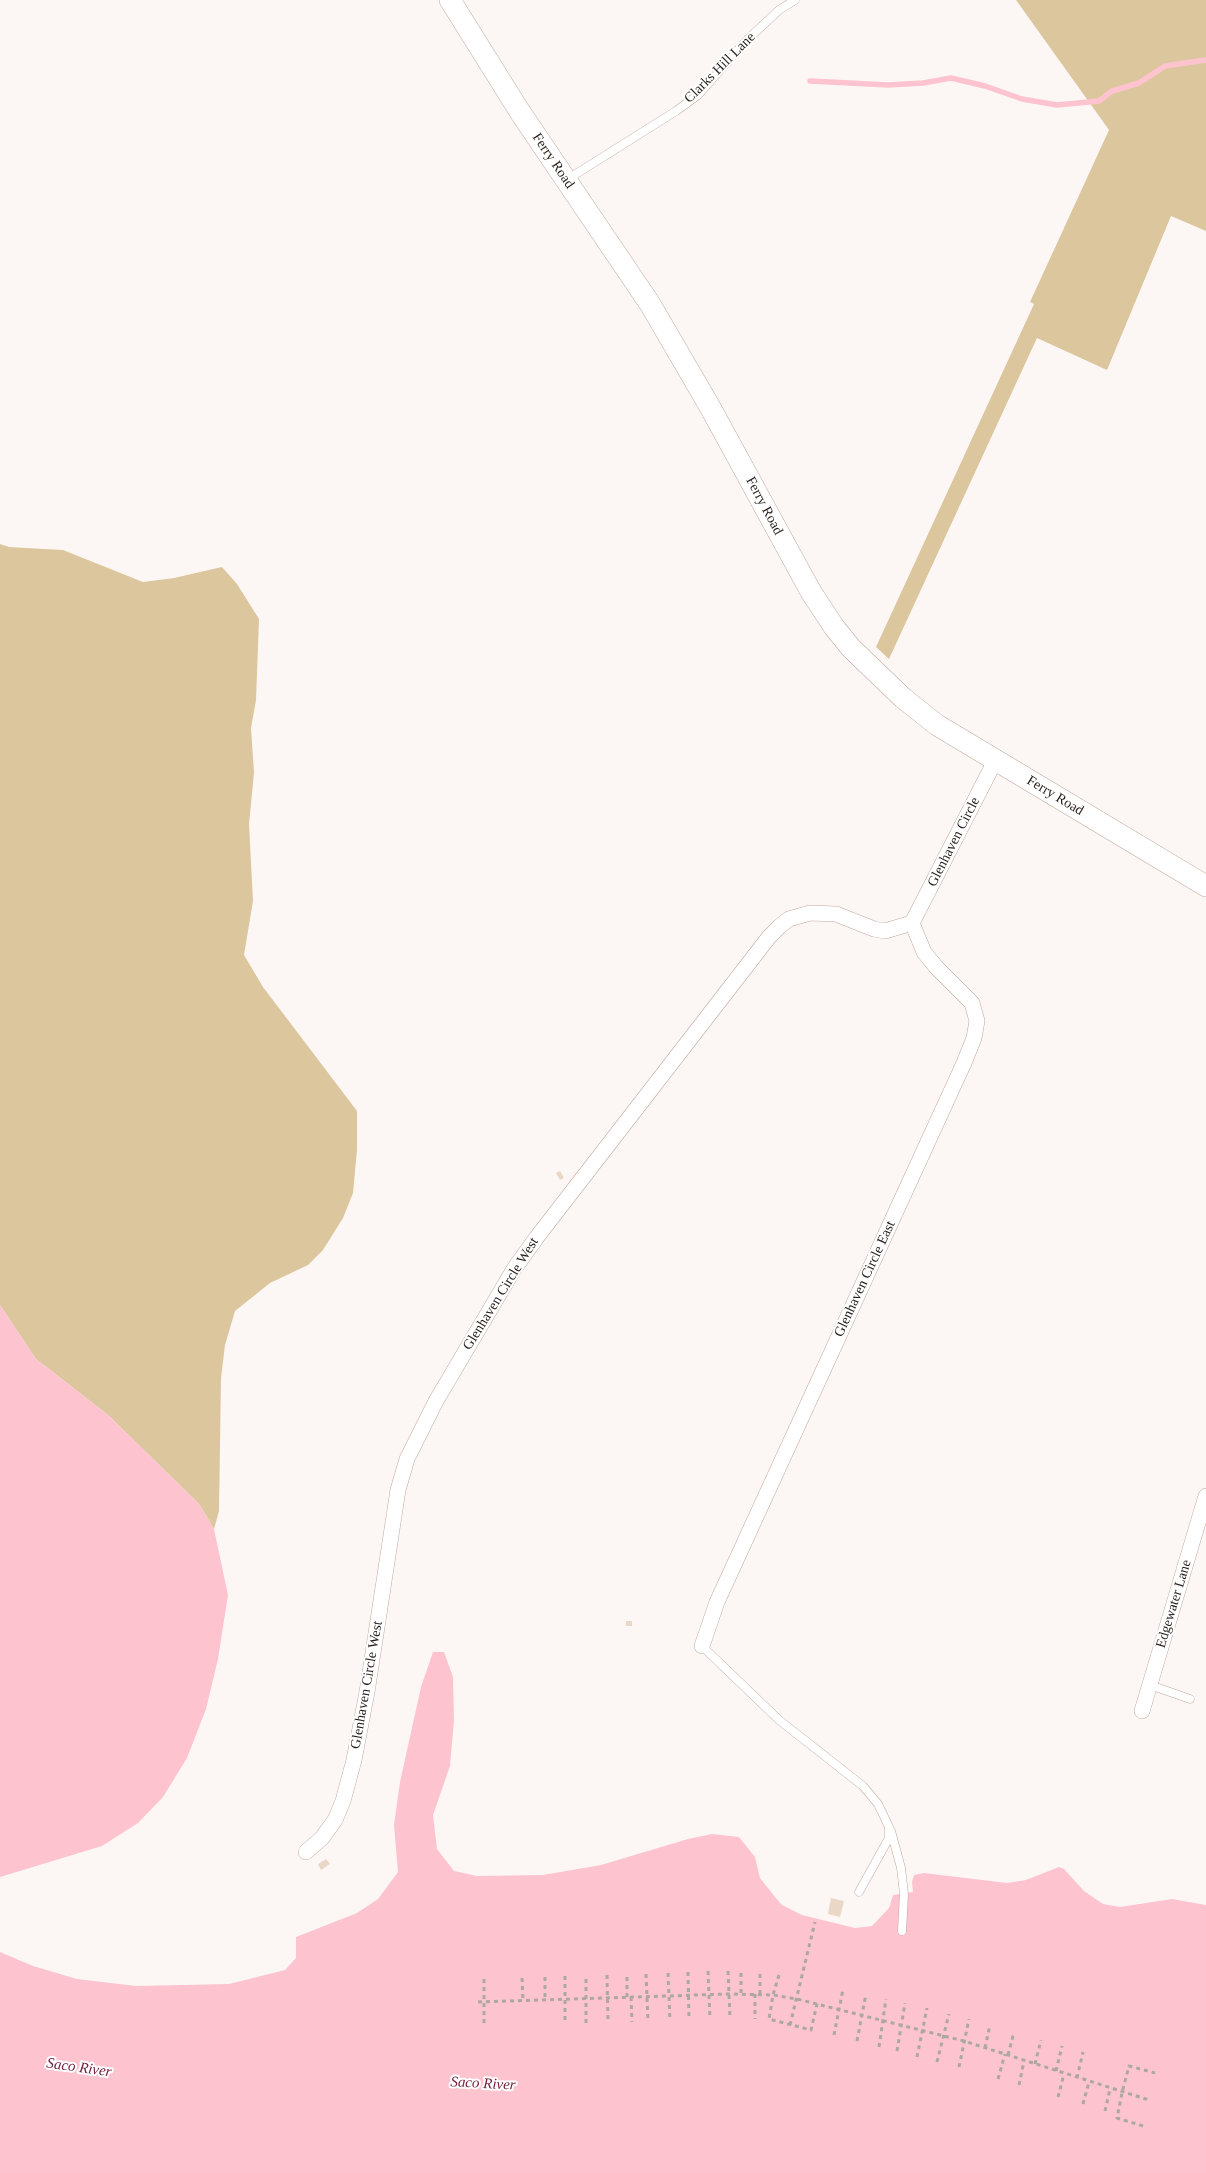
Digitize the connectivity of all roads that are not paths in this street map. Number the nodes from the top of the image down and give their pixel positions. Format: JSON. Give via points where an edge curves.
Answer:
{"nodes":[{"id":1,"x":450,"y":0,"type":"edge"},
{"id":2,"x":795,"y":0,"type":"edge"},
{"id":3,"x":566,"y":180,"type":"junction"},
{"id":4,"x":995,"y":761,"type":"junction"},
{"id":5,"x":1206,"y":886,"type":"edge"},
{"id":6,"x":912,"y":923,"type":"junction"},
{"id":7,"x":1206,"y":1496,"type":"edge"},
{"id":8,"x":702,"y":1646,"type":"joint"},
{"id":9,"x":1150,"y":1685,"type":"junction"},
{"id":10,"x":1190,"y":1699,"type":"dead end"},
{"id":11,"x":1142,"y":1712,"type":"dead end"},
{"id":12,"x":889,"y":1827,"type":"junction"},
{"id":13,"x":306,"y":1852,"type":"dead end"},
{"id":14,"x":859,"y":1892,"type":"dead end"},
{"id":15,"x":902,"y":1931,"type":"dead end"}],
"edges":[{"from":1,"to":3,"type":"main road","name":"Ferry Road"},
{"from":2,"to":3,"type":"lane","name":"Clarks Hill Lane","via":[[746,41],[698,95]]},
{"from":3,"to":4,"type":"main road","name":"Ferry Road","via":[[650,304],[811,592],[834,627],[903,698],[937,725]]},
{"from":4,"to":5,"type":"main road","name":"Ferry Road"},
{"from":4,"to":6,"type":"street","name":"Glenhaven Circle"},
{"from":6,"to":8,"type":"street","name":"Glenhaven Circle East","via":[[924,952],[972,1003],[976,1021],[974,1038],[717,1602]]},
{"from":6,"to":13,"type":"street","name":"Glenhaven Circle West","via":[[885,931],[836,914],[810,912],[780,926],[514,1269],[436,1401],[407,1459],[398,1490],[354,1760],[335,1820]]},
{"from":7,"to":9,"type":"street","name":"Edgewater Lane"},
{"from":8,"to":12,"type":"lane","via":[[779,1720],[863,1786],[878,1804]]},
{"from":9,"to":10,"type":"lane"},
{"from":9,"to":11,"type":"street","name":"Edgewater Lane"},
{"from":12,"to":14,"type":"lane","via":[[889,1838]]},
{"from":12,"to":15,"type":"lane","via":[[901,1868],[904,1894]]}]}
